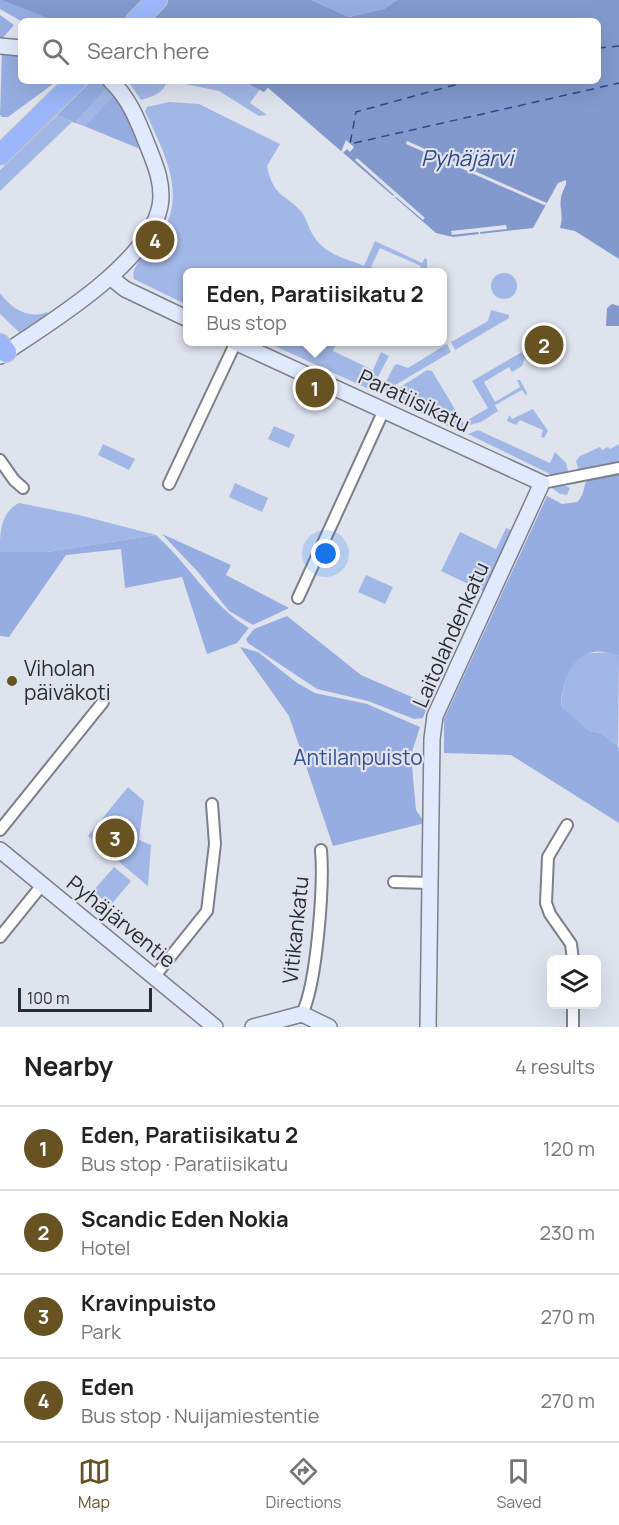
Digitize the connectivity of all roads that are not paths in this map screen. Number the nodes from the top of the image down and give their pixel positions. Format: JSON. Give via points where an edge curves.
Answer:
{"nodes":[{"id":1,"x":156,"y":0,"type":"edge"},
{"id":2,"x":139,"y":18,"type":"edge"},
{"id":3,"x":0,"y":46,"type":"edge"},
{"id":4,"x":18,"y":48,"type":"edge"},
{"id":5,"x":73,"y":84,"type":"edge"},
{"id":6,"x":113,"y":84,"type":"edge"},
{"id":7,"x":0,"y":155,"type":"edge"},
{"id":8,"x":110,"y":277,"type":"junction"},
{"id":9,"x":183,"y":317,"type":"edge"},
{"id":10,"x":234,"y":346,"type":"edge"},
{"id":11,"x":245,"y":346,"type":"edge"},
{"id":12,"x":2,"y":351,"type":"edge"},
{"id":13,"x":384,"y":410,"type":"junction"},
{"id":14,"x":0,"y":460,"type":"edge"},
{"id":15,"x":619,"y":468,"type":"edge"},
{"id":16,"x":542,"y":483,"type":"junction"},
{"id":17,"x":169,"y":484,"type":"dead end"},
{"id":18,"x":24,"y":488,"type":"dead end"},
{"id":19,"x":298,"y":598,"type":"dead end"},
{"id":20,"x":103,"y":702,"type":"dead end"},
{"id":21,"x":212,"y":804,"type":"dead end"},
{"id":22,"x":567,"y":825,"type":"dead end"},
{"id":23,"x":0,"y":830,"type":"edge"},
{"id":24,"x":0,"y":850,"type":"edge"},
{"id":25,"x":321,"y":850,"type":"dead end"},
{"id":26,"x":394,"y":882,"type":"dead end"},
{"id":27,"x":430,"y":883,"type":"junction"},
{"id":28,"x":42,"y":885,"type":"junction"},
{"id":29,"x":0,"y":937,"type":"edge"},
{"id":30,"x":572,"y":955,"type":"edge"},
{"id":31,"x":155,"y":976,"type":"junction"},
{"id":32,"x":573,"y":1009,"type":"edge"},
{"id":33,"x":302,"y":1014,"type":"junction"},
{"id":34,"x":215,"y":1027,"type":"edge"},
{"id":35,"x":253,"y":1027,"type":"edge"},
{"id":36,"x":329,"y":1027,"type":"edge"},
{"id":37,"x":428,"y":1027,"type":"edge"},
{"id":38,"x":573,"y":1027,"type":"edge"}],
"edges":[{"from":1,"to":2,"type":"highway"},
{"from":3,"to":4,"type":"street"},
{"from":5,"to":7,"type":"highway"},
{"from":6,"to":8,"type":"street","via":[[140,126],[158,170],[161,194],[151,229]]},
{"from":8,"to":9,"type":"street","via":[[125,289]]},
{"from":8,"to":12,"type":"street"},
{"from":10,"to":17,"type":"street"},
{"from":11,"to":13,"type":"street","name":"Paratiisikatu"},
{"from":13,"to":16,"type":"street","name":"Paratiisikatu"},
{"from":13,"to":19,"type":"street"},
{"from":14,"to":18,"type":"street"},
{"from":15,"to":16,"type":"street"},
{"from":16,"to":27,"type":"street","name":"Laitolahdenkatu","via":[[435,716]]},
{"from":20,"to":23,"type":"street"},
{"from":21,"to":31,"type":"street","via":[[215,844],[207,911]]},
{"from":22,"to":30,"type":"street","via":[[548,857],[546,903],[549,914],[571,944]]},
{"from":24,"to":28,"type":"street","name":"Pyhäjärventie"},
{"from":25,"to":33,"type":"street","name":"Vitikankatu","via":[[323,870],[311,986]]},
{"from":26,"to":27,"type":"street"},
{"from":27,"to":37,"type":"street","name":"Laitolahdenkatu"},
{"from":28,"to":29,"type":"street"},
{"from":28,"to":31,"type":"street","name":"Pyhäjärventie"},
{"from":31,"to":34,"type":"street","name":"Pyhäjärventie"},
{"from":32,"to":38,"type":"street"},
{"from":33,"to":35,"type":"street"},
{"from":33,"to":36,"type":"street"}]}
